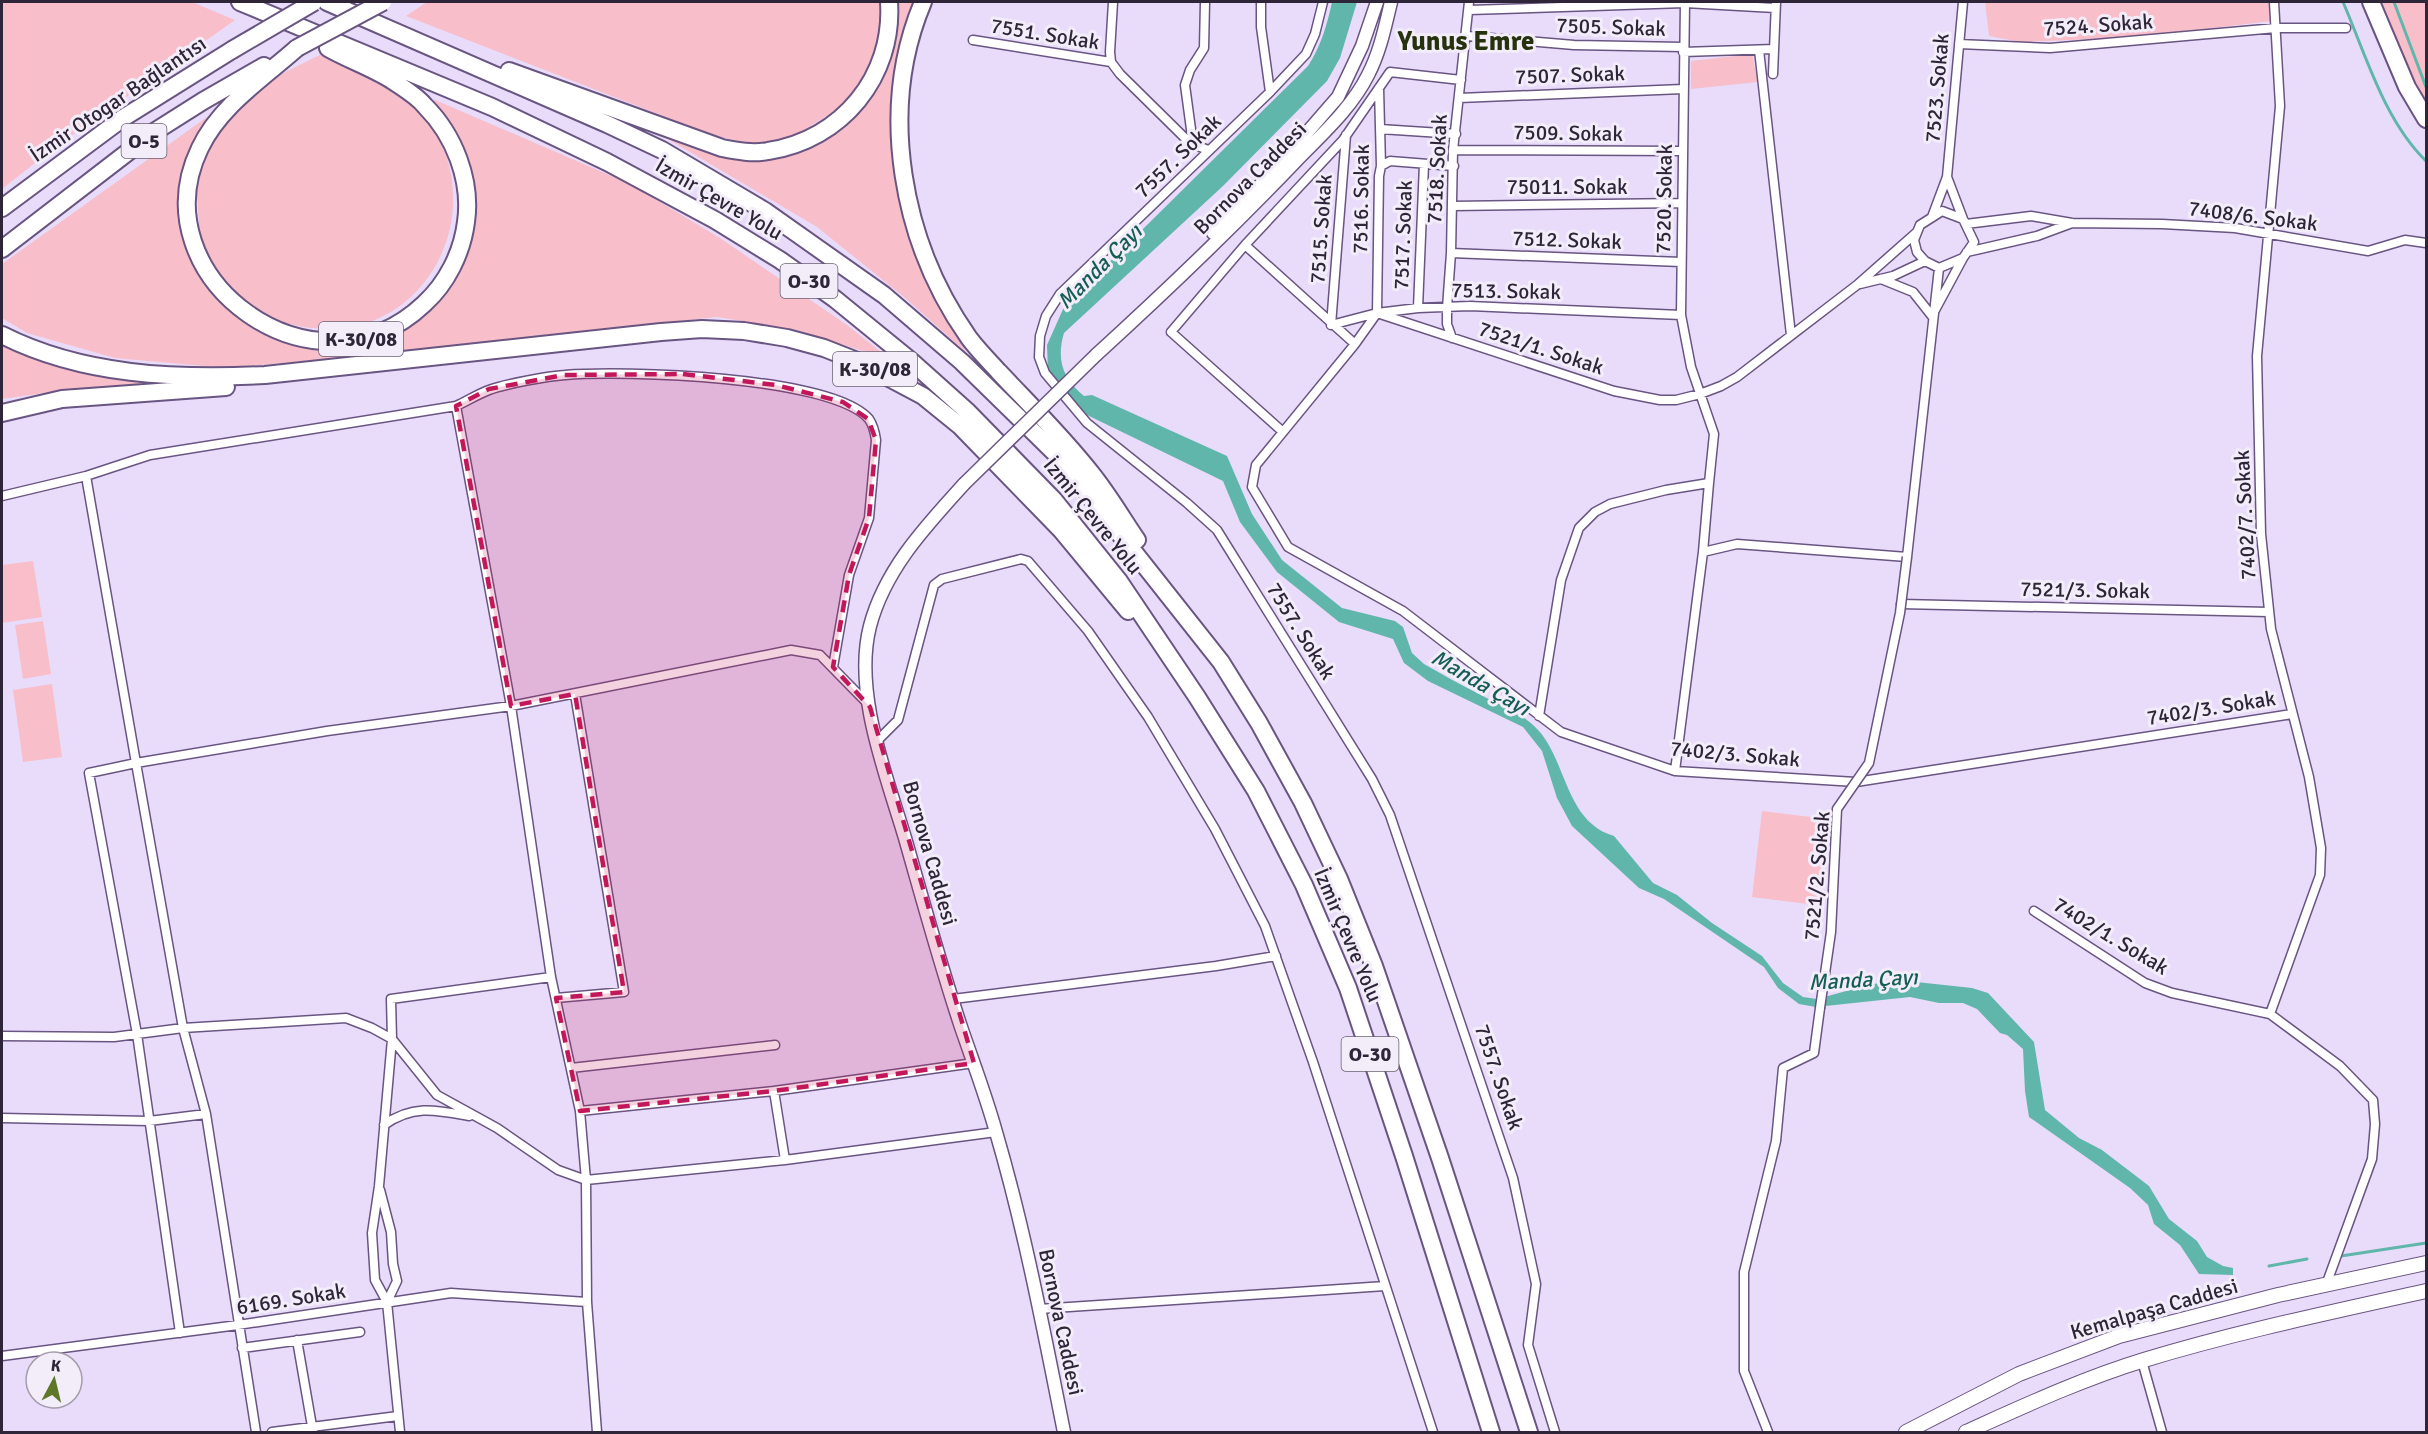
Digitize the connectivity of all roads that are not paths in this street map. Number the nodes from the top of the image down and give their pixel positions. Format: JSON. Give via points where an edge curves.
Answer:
{"nodes":[{"id":1,"x":240,"y":2,"type":"edge"},
{"id":2,"x":314,"y":2,"type":"edge"},
{"id":3,"x":329,"y":2,"type":"edge"},
{"id":4,"x":383,"y":2,"type":"edge"},
{"id":5,"x":889,"y":2,"type":"edge"},
{"id":6,"x":923,"y":2,"type":"edge"},
{"id":7,"x":1113,"y":2,"type":"edge"},
{"id":8,"x":1205,"y":2,"type":"edge"},
{"id":9,"x":1261,"y":2,"type":"edge"},
{"id":10,"x":1323,"y":2,"type":"edge"},
{"id":11,"x":1377,"y":2,"type":"edge"},
{"id":12,"x":1391,"y":2,"type":"edge"},
{"id":13,"x":1685,"y":2,"type":"edge"},
{"id":14,"x":1963,"y":2,"type":"edge"},
{"id":15,"x":2274,"y":2,"type":"edge"},
{"id":16,"x":2372,"y":2,"type":"edge"},
{"id":17,"x":1616,"y":3,"type":"edge"},
{"id":18,"x":1775,"y":5,"type":"edge"},
{"id":19,"x":1469,"y":6,"type":"edge"},
{"id":20,"x":296,"y":25,"type":"junction"},
{"id":21,"x":2276,"y":28,"type":"junction"},
{"id":22,"x":2346,"y":28,"type":"dead end"},
{"id":23,"x":399,"y":34,"type":"junction"},
{"id":24,"x":1467,"y":36,"type":"junction"},
{"id":25,"x":973,"y":40,"type":"dead end"},
{"id":26,"x":1959,"y":44,"type":"junction"},
{"id":27,"x":297,"y":48,"type":"junction"},
{"id":28,"x":1774,"y":49,"type":"junction"},
{"id":29,"x":1683,"y":50,"type":"junction"},
{"id":30,"x":1759,"y":50,"type":"junction"},
{"id":31,"x":1112,"y":62,"type":"junction"},
{"id":32,"x":1773,"y":75,"type":"dead end"},
{"id":33,"x":1461,"y":80,"type":"junction"},
{"id":34,"x":1379,"y":87,"type":"junction"},
{"id":35,"x":1683,"y":89,"type":"junction"},
{"id":36,"x":1270,"y":92,"type":"junction"},
{"id":37,"x":1459,"y":98,"type":"junction"},
{"id":38,"x":2427,"y":119,"type":"edge"},
{"id":39,"x":1380,"y":129,"type":"junction"},
{"id":40,"x":1456,"y":134,"type":"junction"},
{"id":41,"x":1346,"y":135,"type":"junction"},
{"id":42,"x":1192,"y":144,"type":"junction"},
{"id":43,"x":1208,"y":150,"type":"junction"},
{"id":44,"x":1453,"y":150,"type":"junction"},
{"id":45,"x":1683,"y":151,"type":"junction"},
{"id":46,"x":1424,"y":164,"type":"junction"},
{"id":47,"x":1381,"y":166,"type":"junction"},
{"id":48,"x":1454,"y":166,"type":"junction"},
{"id":49,"x":1947,"y":177,"type":"junction"},
{"id":50,"x":1682,"y":203,"type":"junction"},
{"id":51,"x":1452,"y":206,"type":"junction"},
{"id":52,"x":2,"y":208,"type":"edge"},
{"id":53,"x":1932,"y":217,"type":"junction"},
{"id":54,"x":1964,"y":221,"type":"junction"},
{"id":55,"x":2072,"y":223,"type":"junction"},
{"id":56,"x":1917,"y":232,"type":"junction"},
{"id":57,"x":2267,"y":233,"type":"junction"},
{"id":58,"x":2427,"y":243,"type":"edge"},
{"id":59,"x":1245,"y":245,"type":"junction"},
{"id":60,"x":2,"y":249,"type":"edge"},
{"id":61,"x":1451,"y":253,"type":"junction"},
{"id":62,"x":1965,"y":255,"type":"junction"},
{"id":63,"x":1925,"y":261,"type":"junction"},
{"id":64,"x":1681,"y":262,"type":"junction"},
{"id":65,"x":1939,"y":268,"type":"junction"},
{"id":66,"x":1881,"y":279,"type":"junction"},
{"id":67,"x":1857,"y":285,"type":"junction"},
{"id":68,"x":1418,"y":308,"type":"junction"},
{"id":69,"x":1447,"y":308,"type":"junction"},
{"id":70,"x":1377,"y":313,"type":"junction"},
{"id":71,"x":1681,"y":315,"type":"junction"},
{"id":72,"x":1932,"y":316,"type":"junction"},
{"id":73,"x":1331,"y":325,"type":"junction"},
{"id":74,"x":1791,"y":334,"type":"junction"},
{"id":75,"x":2,"y":335,"type":"edge"},
{"id":76,"x":1452,"y":338,"type":"junction"},
{"id":77,"x":1355,"y":344,"type":"junction"},
{"id":78,"x":1096,"y":355,"type":"junction"},
{"id":79,"x":419,"y":357,"type":"junction"},
{"id":80,"x":1700,"y":394,"type":"junction"},
{"id":81,"x":456,"y":406,"type":"junction"},
{"id":82,"x":2,"y":413,"type":"edge"},
{"id":83,"x":1283,"y":432,"type":"junction"},
{"id":84,"x":86,"y":476,"type":"junction"},
{"id":85,"x":1708,"y":483,"type":"junction"},
{"id":86,"x":2,"y":496,"type":"edge"},
{"id":87,"x":1703,"y":552,"type":"junction"},
{"id":88,"x":1907,"y":557,"type":"junction"},
{"id":89,"x":1901,"y":604,"type":"junction"},
{"id":90,"x":2269,"y":612,"type":"junction"},
{"id":91,"x":1221,"y":662,"type":"junction"},
{"id":92,"x":833,"y":667,"type":"junction"},
{"id":93,"x":575,"y":694,"type":"junction"},
{"id":94,"x":1197,"y":697,"type":"junction"},
{"id":95,"x":511,"y":706,"type":"junction"},
{"id":96,"x":870,"y":707,"type":"junction"},
{"id":97,"x":2292,"y":714,"type":"junction"},
{"id":98,"x":1539,"y":716,"type":"junction"},
{"id":99,"x":878,"y":740,"type":"junction"},
{"id":100,"x":136,"y":764,"type":"junction"},
{"id":101,"x":1675,"y":771,"type":"junction"},
{"id":102,"x":1856,"y":782,"type":"junction"},
{"id":103,"x":2034,"y":910,"type":"dead end"},
{"id":104,"x":1276,"y":956,"type":"junction"},
{"id":105,"x":551,"y":978,"type":"junction"},
{"id":106,"x":556,"y":998,"type":"junction"},
{"id":107,"x":953,"y":999,"type":"junction"},
{"id":108,"x":2270,"y":1014,"type":"junction"},
{"id":109,"x":183,"y":1028,"type":"junction"},
{"id":110,"x":137,"y":1034,"type":"junction"},
{"id":111,"x":2,"y":1036,"type":"edge"},
{"id":112,"x":392,"y":1039,"type":"junction"},
{"id":113,"x":775,"y":1045,"type":"dead end"},
{"id":114,"x":974,"y":1063,"type":"junction"},
{"id":115,"x":571,"y":1068,"type":"junction"},
{"id":116,"x":774,"y":1091,"type":"junction"},
{"id":117,"x":580,"y":1111,"type":"junction"},
{"id":118,"x":206,"y":1114,"type":"junction"},
{"id":119,"x":2,"y":1118,"type":"edge"},
{"id":120,"x":478,"y":1118,"type":"junction"},
{"id":121,"x":149,"y":1121,"type":"junction"},
{"id":122,"x":384,"y":1125,"type":"junction"},
{"id":123,"x":996,"y":1132,"type":"junction"},
{"id":124,"x":785,"y":1160,"type":"junction"},
{"id":125,"x":586,"y":1180,"type":"junction"},
{"id":126,"x":379,"y":1186,"type":"junction"},
{"id":127,"x":2427,"y":1263,"type":"edge"},
{"id":128,"x":1385,"y":1286,"type":"junction"},
{"id":129,"x":2326,"y":1286,"type":"junction"},
{"id":130,"x":2427,"y":1291,"type":"edge"},
{"id":131,"x":387,"y":1302,"type":"junction"},
{"id":132,"x":586,"y":1302,"type":"junction"},
{"id":133,"x":1039,"y":1309,"type":"junction"},
{"id":134,"x":238,"y":1326,"type":"junction"},
{"id":135,"x":360,"y":1332,"type":"dead end"},
{"id":136,"x":180,"y":1333,"type":"junction"},
{"id":137,"x":297,"y":1340,"type":"junction"},
{"id":138,"x":242,"y":1348,"type":"junction"},
{"id":139,"x":2,"y":1356,"type":"edge"},
{"id":140,"x":2142,"y":1361,"type":"junction"},
{"id":141,"x":398,"y":1416,"type":"junction"},
{"id":142,"x":313,"y":1430,"type":"edge"},
{"id":143,"x":256,"y":1432,"type":"edge"},
{"id":144,"x":272,"y":1432,"type":"edge"},
{"id":145,"x":400,"y":1432,"type":"edge"},
{"id":146,"x":597,"y":1432,"type":"edge"},
{"id":147,"x":1064,"y":1432,"type":"edge"},
{"id":148,"x":1433,"y":1432,"type":"edge"},
{"id":149,"x":1491,"y":1432,"type":"edge"},
{"id":150,"x":1529,"y":1432,"type":"edge"},
{"id":151,"x":1555,"y":1432,"type":"edge"},
{"id":152,"x":1768,"y":1432,"type":"edge"},
{"id":153,"x":1906,"y":1432,"type":"edge"},
{"id":154,"x":1966,"y":1432,"type":"edge"},
{"id":155,"x":2162,"y":1432,"type":"edge"}],
"edges":[{"from":1,"to":20,"type":"highway","name":"İzmir Çevre Yolu","number":"O-30"},
{"from":2,"to":52,"type":"highway","name":"İzmir Otogar Bağlantısı","number":"O-5","bridge":true,"via":[[123,118]]},
{"from":3,"to":23,"type":"highway","name":"İzmir Çevre Yolu","number":"O-30"},
{"from":4,"to":27,"type":"highway","number":"O-5","bridge":true},
{"from":5,"to":23,"type":"highway","via":[[888,38],[882,60],[858,100],[837,122],[812,138],[767,152],[722,148]]},
{"from":6,"to":91,"type":"highway","via":[[904,73],[899,142],[908,202],[929,268],[970,339],[1091,473]]},
{"from":7,"to":31,"type":"street"},
{"from":8,"to":42,"type":"street","via":[[1204,48],[1185,84]]},
{"from":9,"to":36,"type":"street"},
{"from":10,"to":36,"type":"street","name":"7557. Sokak","via":[[1306,54]]},
{"from":11,"to":78,"type":"main road","name":"Bornova Caddesi","via":[[1338,97],[1271,174]]},
{"from":12,"to":78,"type":"main road","name":"Bornova Caddesi","via":[[1381,45],[1346,108],[1169,288]]},
{"from":13,"to":17,"type":"street"},
{"from":13,"to":18,"type":"street"},
{"from":13,"to":29,"type":"street","name":"7520. Sokak"},
{"from":14,"to":26,"type":"street","name":"7523. Sokak"},
{"from":15,"to":21,"type":"street","name":"7402/7. Sokak"},
{"from":16,"to":38,"type":"highway","via":[[2407,87]]},
{"from":17,"to":19,"type":"street"},
{"from":18,"to":28,"type":"street"},
{"from":19,"to":24,"type":"street","name":"7518. Sokak"},
{"from":20,"to":27,"type":"highway","number":"K-30/08","via":[[308,37],[392,80],[425,105],[456,151],[463,172],[467,196],[464,237],[458,257],[431,297],[408,319],[384,333],[356,340],[316,342],[274,330],[234,304],[213,279],[195,247],[188,194],[199,149],[225,112]]},
{"from":20,"to":94,"type":"highway","name":"İzmir Çevre Yolu","number":"O-30","via":[[492,107],[607,162],[715,220],[835,299],[968,412],[1054,500],[1119,581]]},
{"from":21,"to":22,"type":"street","name":"7524. Sokak"},
{"from":21,"to":26,"type":"street","name":"7524. Sokak","via":[[2050,48]]},
{"from":21,"to":57,"type":"street","name":"7402/7. Sokak","via":[[2280,106]]},
{"from":23,"to":91,"type":"highway","name":"İzmir Çevre Yolu","number":"O-30","via":[[662,150],[765,211],[884,295],[962,362],[1058,456]]},
{"from":24,"to":29,"type":"street","name":"7505. Sokak"},
{"from":24,"to":33,"type":"street","name":"7518. Sokak"},
{"from":25,"to":31,"type":"street","name":"7551. Sokak"},
{"from":26,"to":49,"type":"street","name":"7523. Sokak"},
{"from":27,"to":60,"type":"highway","number":"O-5","via":[[154,132]]},
{"from":28,"to":30,"type":"street","name":"7505. Sokak"},
{"from":28,"to":32,"type":"street"},
{"from":29,"to":30,"type":"street","name":"7505. Sokak"},
{"from":29,"to":35,"type":"street","name":"7520. Sokak"},
{"from":30,"to":74,"type":"street"},
{"from":31,"to":42,"type":"street","via":[[1119,74]]},
{"from":33,"to":34,"type":"street","via":[[1390,72]]},
{"from":33,"to":37,"type":"street","name":"7518. Sokak"},
{"from":34,"to":39,"type":"street","name":"7516. Sokak"},
{"from":34,"to":41,"type":"street"},
{"from":35,"to":37,"type":"street","name":"7507. Sokak"},
{"from":35,"to":45,"type":"street","name":"7520. Sokak"},
{"from":36,"to":43,"type":"street","name":"7557. Sokak"},
{"from":37,"to":40,"type":"street","name":"7518. Sokak"},
{"from":39,"to":40,"type":"street"},
{"from":39,"to":47,"type":"street","name":"7516. Sokak"},
{"from":40,"to":44,"type":"street","name":"7518. Sokak"},
{"from":41,"to":59,"type":"street"},
{"from":41,"to":73,"type":"street","name":"7515. Sokak"},
{"from":42,"to":43,"type":"street"},
{"from":43,"to":151,"type":"street","name":"7557. Sokak","via":[[1060,294],[1046,316],[1040,336],[1040,357],[1046,373],[1087,423],[1217,530],[1372,779],[1390,815],[1513,1178],[1536,1284],[1527,1345]]},
{"from":44,"to":45,"type":"street","name":"7509. Sokak"},
{"from":44,"to":48,"type":"street","name":"7518. Sokak"},
{"from":45,"to":50,"type":"street","name":"7520. Sokak"},
{"from":46,"to":47,"type":"street","via":[[1390,161]]},
{"from":46,"to":48,"type":"street"},
{"from":46,"to":68,"type":"street","name":"7517. Sokak"},
{"from":47,"to":70,"type":"street","name":"7516. Sokak"},
{"from":48,"to":51,"type":"street","name":"7518. Sokak"},
{"from":49,"to":53,"type":"street"},
{"from":49,"to":54,"type":"street"},
{"from":50,"to":51,"type":"street","name":"75011. Sokak"},
{"from":50,"to":64,"type":"street","name":"7520. Sokak"},
{"from":51,"to":61,"type":"street","name":"7518. Sokak"},
{"from":53,"to":54,"type":"street","via":[[1942,211]]},
{"from":53,"to":56,"type":"street"},
{"from":54,"to":55,"type":"street","via":[[2031,216]]},
{"from":54,"to":62,"type":"street","via":[[1974,242]]},
{"from":55,"to":57,"type":"street","name":"7408/6. Sokak","via":[[2162,224]]},
{"from":55,"to":62,"type":"street"},
{"from":56,"to":63,"type":"street","via":[[1917,252]]},
{"from":56,"to":67,"type":"street","name":"7521/1. Sokak"},
{"from":57,"to":58,"type":"street","name":"7408/6. Sokak","via":[[2368,251],[2405,240]]},
{"from":57,"to":90,"type":"street","name":"7402/7. Sokak","via":[[2257,356],[2261,534]]},
{"from":59,"to":73,"type":"street"},
{"from":59,"to":83,"type":"street","via":[[1172,332]]},
{"from":61,"to":64,"type":"street","name":"7512. Sokak"},
{"from":61,"to":69,"type":"street","name":"7518. Sokak"},
{"from":62,"to":65,"type":"street"},
{"from":62,"to":72,"type":"street"},
{"from":63,"to":65,"type":"street"},
{"from":63,"to":66,"type":"street"},
{"from":64,"to":71,"type":"street","name":"7520. Sokak"},
{"from":65,"to":72,"type":"street","name":"7521/2. Sokak"},
{"from":66,"to":67,"type":"street"},
{"from":66,"to":72,"type":"street","via":[[1913,292]]},
{"from":67,"to":74,"type":"street","name":"7521/1. Sokak"},
{"from":68,"to":69,"type":"street","name":"7513. Sokak"},
{"from":68,"to":70,"type":"street","name":"7513. Sokak"},
{"from":69,"to":71,"type":"street","name":"7513. Sokak"},
{"from":69,"to":76,"type":"street","name":"7518. Sokak"},
{"from":70,"to":73,"type":"street","name":"7513. Sokak"},
{"from":70,"to":76,"type":"street","name":"7521/1. Sokak"},
{"from":70,"to":77,"type":"street"},
{"from":71,"to":80,"type":"street","name":"7520. Sokak"},
{"from":72,"to":88,"type":"street","name":"7521/2. Sokak"},
{"from":73,"to":77,"type":"street"},
{"from":74,"to":80,"type":"street","name":"7521/1. Sokak","via":[[1737,377]]},
{"from":75,"to":79,"type":"highway","number":"K-30/08","via":[[90,366],[172,376],[265,375]]},
{"from":76,"to":80,"type":"street","name":"7521/1. Sokak","via":[[1614,392],[1660,400]]},
{"from":77,"to":83,"type":"street"},
{"from":78,"to":96,"type":"main road","name":"Bornova Caddesi","bridge":true,"via":[[964,484],[914,540],[885,586],[870,627],[865,681]]},
{"from":79,"to":82,"type":"highway","number":"K-30/08","via":[[250,385],[62,399]]},
{"from":79,"to":94,"type":"highway","number":"K-30/08","via":[[702,329],[787,338],[857,361],[923,396],[960,426],[1061,530]]},
{"from":80,"to":85,"type":"street","name":"7520. Sokak","via":[[1714,434]]},
{"from":81,"to":84,"type":"street","via":[[150,455]]},
{"from":81,"to":92,"type":"street","via":[[489,389],[564,375],[683,374],[776,385],[843,402],[868,418],[876,440],[869,518],[849,575]]},
{"from":81,"to":95,"type":"street"},
{"from":83,"to":98,"type":"street","name":"7402/3. Sokak","via":[[1256,465],[1252,487],[1288,547],[1403,611]]},
{"from":84,"to":86,"type":"street"},
{"from":84,"to":100,"type":"street"},
{"from":85,"to":87,"type":"street"},
{"from":85,"to":98,"type":"street","via":[[1610,504],[1579,528],[1561,579]]},
{"from":87,"to":88,"type":"street","via":[[1737,544]]},
{"from":87,"to":101,"type":"street"},
{"from":88,"to":89,"type":"street","name":"7521/2. Sokak","bridge":true},
{"from":89,"to":90,"type":"street","name":"7521/3. Sokak"},
{"from":89,"to":102,"type":"street","name":"7521/2. Sokak","bridge":true,"via":[[1869,763]]},
{"from":90,"to":97,"type":"street","name":"7402/7. Sokak"},
{"from":91,"to":150,"type":"highway","name":"İzmir Çevre Yolu","number":"O-30","via":[[1302,803],[1339,879],[1374,966]]},
{"from":92,"to":93,"type":"street","via":[[820,655],[791,650]]},
{"from":92,"to":96,"type":"street"},
{"from":93,"to":95,"type":"street"},
{"from":93,"to":106,"type":"street","via":[[624,992]]},
{"from":94,"to":149,"type":"highway","name":"İzmir Çevre Yolu","number":"O-30","via":[[1256,791],[1304,885],[1344,977]]},
{"from":95,"to":100,"type":"street","via":[[327,731]]},
{"from":95,"to":105,"type":"street"},
{"from":96,"to":99,"type":"main road","name":"Bornova Caddesi"},
{"from":97,"to":102,"type":"street","name":"7402/3. Sokak"},
{"from":97,"to":108,"type":"street","name":"7402/7. Sokak","via":[[2309,777],[2321,864]]},
{"from":98,"to":101,"type":"street","name":"7402/3. Sokak","via":[[1562,732]]},
{"from":99,"to":104,"type":"street","via":[[898,720],[934,585],[942,579],[1021,559],[1028,561],[1088,631],[1148,717],[1215,829],[1265,926]]},
{"from":99,"to":107,"type":"main road","name":"Bornova Caddesi"},
{"from":100,"to":109,"type":"street"},
{"from":100,"to":110,"type":"street","via":[[89,772]]},
{"from":101,"to":102,"type":"street","name":"7402/3. Sokak"},
{"from":102,"to":152,"type":"street","name":"7521/2. Sokak","bridge":true,"via":[[1837,809],[1831,932],[1814,1053],[1783,1068],[1776,1141],[1744,1272],[1744,1371]]},
{"from":103,"to":108,"type":"street","name":"7402/1. Sokak","via":[[2145,983],[2172,993]]},
{"from":104,"to":107,"type":"street"},
{"from":104,"to":128,"type":"street"},
{"from":105,"to":106,"type":"street"},
{"from":105,"to":112,"type":"street","via":[[391,999]]},
{"from":106,"to":115,"type":"street"},
{"from":107,"to":114,"type":"main road","name":"Bornova Caddesi"},
{"from":108,"to":129,"type":"street","name":"7402/1. Sokak","via":[[2340,1066],[2373,1100],[2372,1159]]},
{"from":109,"to":110,"type":"street"},
{"from":109,"to":112,"type":"street","via":[[346,1018]]},
{"from":109,"to":118,"type":"street"},
{"from":110,"to":111,"type":"street"},
{"from":110,"to":121,"type":"street"},
{"from":112,"to":120,"type":"street","via":[[437,1095]]},
{"from":112,"to":122,"type":"street"},
{"from":113,"to":115,"type":"street"},
{"from":114,"to":116,"type":"street"},
{"from":114,"to":123,"type":"main road","name":"Bornova Caddesi"},
{"from":115,"to":117,"type":"street"},
{"from":116,"to":117,"type":"street"},
{"from":116,"to":124,"type":"street"},
{"from":117,"to":125,"type":"street"},
{"from":118,"to":121,"type":"street"},
{"from":118,"to":134,"type":"street"},
{"from":119,"to":121,"type":"street"},
{"from":120,"to":122,"type":"street","via":[[428,1109],[398,1115]]},
{"from":120,"to":125,"type":"street","via":[[558,1170]]},
{"from":121,"to":136,"type":"street"},
{"from":122,"to":126,"type":"street"},
{"from":123,"to":124,"type":"street"},
{"from":123,"to":133,"type":"main road","name":"Bornova Caddesi"},
{"from":124,"to":125,"type":"street"},
{"from":125,"to":132,"type":"street"},
{"from":126,"to":131,"type":"street","via":[[372,1233],[375,1280]]},
{"from":126,"to":131,"type":"street","via":[[391,1232],[397,1281]]},
{"from":127,"to":129,"type":"main road","name":"Kemalpaşa Caddesi"},
{"from":128,"to":133,"type":"street"},
{"from":128,"to":148,"type":"street"},
{"from":129,"to":153,"type":"main road","name":"Kemalpaşa Caddesi","via":[[2119,1336],[2019,1374]]},
{"from":130,"to":140,"type":"main road","via":[[2232,1335]]},
{"from":131,"to":132,"type":"street","name":"6169. Sokak","via":[[451,1293]]},
{"from":131,"to":134,"type":"street","name":"6169. Sokak"},
{"from":131,"to":141,"type":"street"},
{"from":132,"to":146,"type":"street"},
{"from":133,"to":147,"type":"main road","name":"Bornova Caddesi"},
{"from":134,"to":136,"type":"street","name":"6169. Sokak"},
{"from":134,"to":138,"type":"street"},
{"from":135,"to":137,"type":"street","name":"6169. Sokak"},
{"from":136,"to":139,"type":"street","name":"6169. Sokak"},
{"from":137,"to":138,"type":"street","name":"6169. Sokak"},
{"from":137,"to":142,"type":"street","name":"6169. Sokak"},
{"from":138,"to":143,"type":"street"},
{"from":140,"to":154,"type":"main road","via":[[2053,1393]]},
{"from":140,"to":155,"type":"street"},
{"from":141,"to":142,"type":"street"},
{"from":141,"to":145,"type":"street"},
{"from":142,"to":144,"type":"street"}]}
